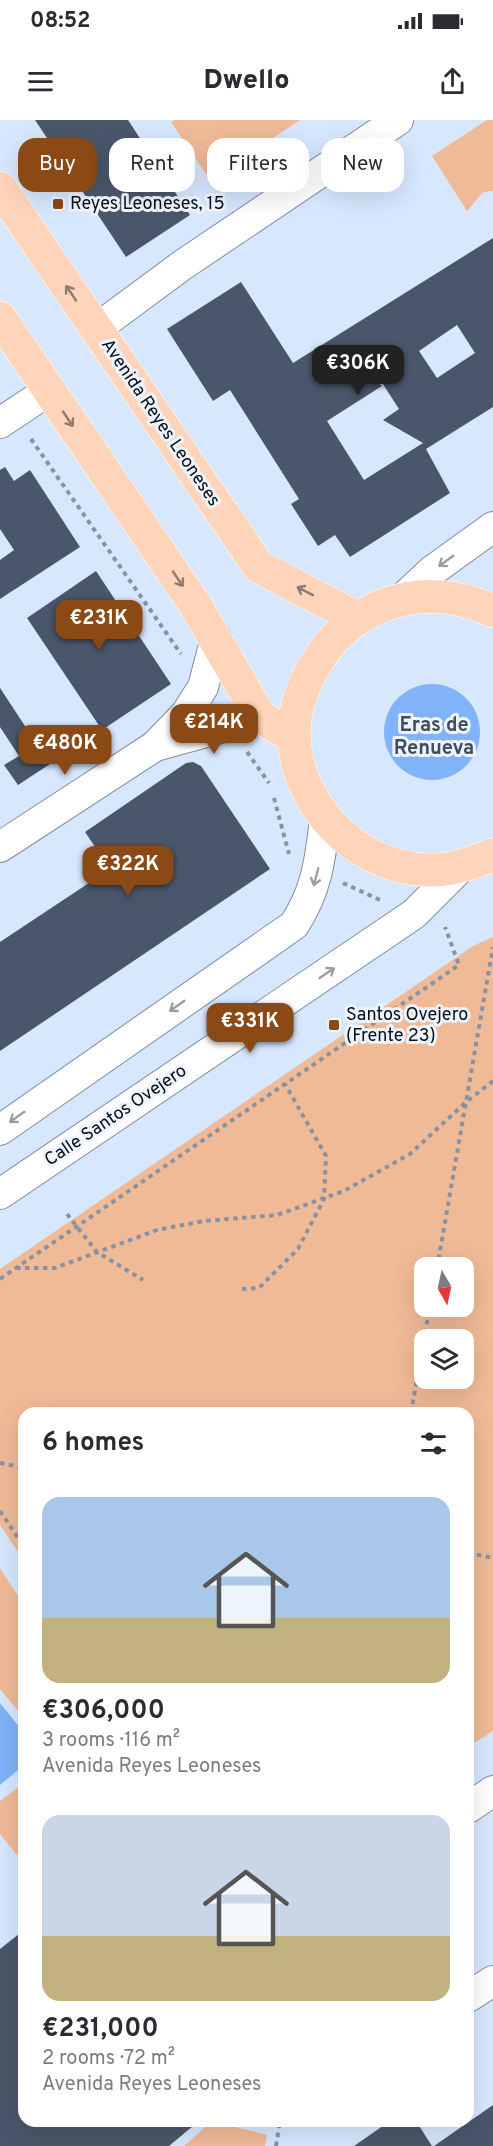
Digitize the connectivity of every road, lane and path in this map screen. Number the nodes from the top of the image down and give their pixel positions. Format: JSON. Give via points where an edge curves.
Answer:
{"nodes":[{"id":1,"x":398,"y":120,"type":"edge"},
{"id":2,"x":0,"y":188,"type":"edge"},
{"id":3,"x":0,"y":318,"type":"edge"},
{"id":4,"x":96,"y":329,"type":"junction"},
{"id":5,"x":48,"y":391,"type":"junction"},
{"id":6,"x":0,"y":423,"type":"edge"},
{"id":7,"x":29,"y":435,"type":"dead end"},
{"id":8,"x":493,"y":527,"type":"edge"},
{"id":9,"x":402,"y":599,"type":"junction"},
{"id":10,"x":493,"y":611,"type":"edge"},
{"id":11,"x":357,"y":618,"type":"junction"},
{"id":12,"x":216,"y":638,"type":"junction"},
{"id":13,"x":203,"y":687,"type":"junction"},
{"id":14,"x":260,"y":717,"type":"junction"},
{"id":15,"x":229,"y":727,"type":"junction"},
{"id":16,"x":294,"y":737,"type":"junction"},
{"id":17,"x":155,"y":746,"type":"junction"},
{"id":18,"x":271,"y":785,"type":"dead end"},
{"id":19,"x":274,"y":796,"type":"dead end"},
{"id":20,"x":325,"y":820,"type":"junction"},
{"id":21,"x":0,"y":847,"type":"edge"},
{"id":22,"x":288,"y":854,"type":"dead end"},
{"id":23,"x":493,"y":855,"type":"edge"},
{"id":24,"x":461,"y":867,"type":"junction"},
{"id":25,"x":342,"y":882,"type":"dead end"},
{"id":26,"x":382,"y":900,"type":"dead end"},
{"id":27,"x":445,"y":927,"type":"dead end"},
{"id":28,"x":493,"y":947,"type":"edge"},
{"id":29,"x":493,"y":1081,"type":"edge"},
{"id":30,"x":285,"y":1084,"type":"junction"},
{"id":31,"x":466,"y":1102,"type":"junction"},
{"id":32,"x":0,"y":1130,"type":"edge"},
{"id":33,"x":0,"y":1194,"type":"edge"},
{"id":34,"x":324,"y":1199,"type":"junction"},
{"id":35,"x":67,"y":1214,"type":"dead end"},
{"id":36,"x":79,"y":1226,"type":"junction"},
{"id":37,"x":97,"y":1252,"type":"junction"},
{"id":38,"x":439,"y":1257,"type":"edge"},
{"id":39,"x":16,"y":1268,"type":"junction"},
{"id":40,"x":0,"y":1280,"type":"edge"},
{"id":41,"x":143,"y":1280,"type":"dead end"},
{"id":42,"x":242,"y":1289,"type":"dead end"},
{"id":43,"x":428,"y":1317,"type":"edge"},
{"id":44,"x":412,"y":1407,"type":"edge"},
{"id":45,"x":0,"y":1463,"type":"edge"},
{"id":46,"x":18,"y":1467,"type":"edge"},
{"id":47,"x":0,"y":1511,"type":"edge"},
{"id":48,"x":18,"y":1538,"type":"edge"},
{"id":49,"x":474,"y":1554,"type":"edge"},
{"id":50,"x":493,"y":1558,"type":"edge"},
{"id":51,"x":493,"y":1791,"type":"edge"},
{"id":52,"x":474,"y":1804,"type":"edge"},
{"id":53,"x":493,"y":1981,"type":"edge"},
{"id":54,"x":474,"y":1993,"type":"edge"},
{"id":55,"x":279,"y":2127,"type":"edge"},
{"id":56,"x":276,"y":2146,"type":"edge"}],
"edges":[{"from":1,"to":4,"type":"street","via":[[184,264]]},
{"from":4,"to":2,"type":"main road","name":"Avenida Reyes Leoneses","one_way":true},
{"from":3,"to":5,"type":"main road"},
{"from":11,"to":4,"type":"main road","name":"Avenida Reyes Leoneses","one_way":true,"via":[[259,567]]},
{"from":5,"to":6,"type":"street"},
{"from":5,"to":12,"type":"main road","one_way":true},
{"from":7,"to":13,"type":"path"},
{"from":8,"to":9,"type":"street","one_way":true,"via":[[432,571]]},
{"from":9,"to":10,"type":"main road","via":[[439,596],[476,603]]},
{"from":9,"to":11,"type":"main road"},
{"from":11,"to":16,"type":"main road","via":[[322,650],[301,691]]},
{"from":12,"to":13,"type":"street"},
{"from":12,"to":14,"type":"main road"},
{"from":13,"to":17,"type":"street","via":[[186,714]]},
{"from":14,"to":15,"type":"street"},
{"from":14,"to":16,"type":"main road"},
{"from":15,"to":17,"type":"street"},
{"from":15,"to":18,"type":"path"},
{"from":16,"to":20,"type":"main road","via":[[303,781]]},
{"from":17,"to":21,"type":"street"},
{"from":19,"to":22,"type":"path"},
{"from":20,"to":24,"type":"main road","via":[[354,846],[390,863],[426,870]]},
{"from":20,"to":32,"type":"street","one_way":true,"via":[[309,903],[294,925]]},
{"from":23,"to":24,"type":"main road"},
{"from":33,"to":24,"type":"street","name":"Calle Santos Ovejero","one_way":true,"via":[[414,914]]},
{"from":25,"to":26,"type":"path"},
{"from":27,"to":30,"type":"path","via":[[459,964]]},
{"from":28,"to":31,"type":"path"},
{"from":29,"to":31,"type":"path"},
{"from":30,"to":34,"type":"path","via":[[326,1156]]},
{"from":30,"to":36,"type":"path"},
{"from":31,"to":34,"type":"path","via":[[410,1154]]},
{"from":31,"to":38,"type":"path"},
{"from":34,"to":37,"type":"path","via":[[277,1215],[204,1221],[158,1230]]},
{"from":34,"to":42,"type":"path","via":[[298,1250],[259,1288]]},
{"from":35,"to":36,"type":"path"},
{"from":36,"to":37,"type":"path"},
{"from":36,"to":39,"type":"path"},
{"from":37,"to":39,"type":"path","via":[[55,1268]]},
{"from":37,"to":41,"type":"path"},
{"from":39,"to":40,"type":"path"},
{"from":43,"to":44,"type":"path"},
{"from":45,"to":46,"type":"path"},
{"from":47,"to":48,"type":"path"},
{"from":49,"to":50,"type":"path"},
{"from":51,"to":52,"type":"street"},
{"from":53,"to":54,"type":"street"},
{"from":55,"to":56,"type":"path"}]}
